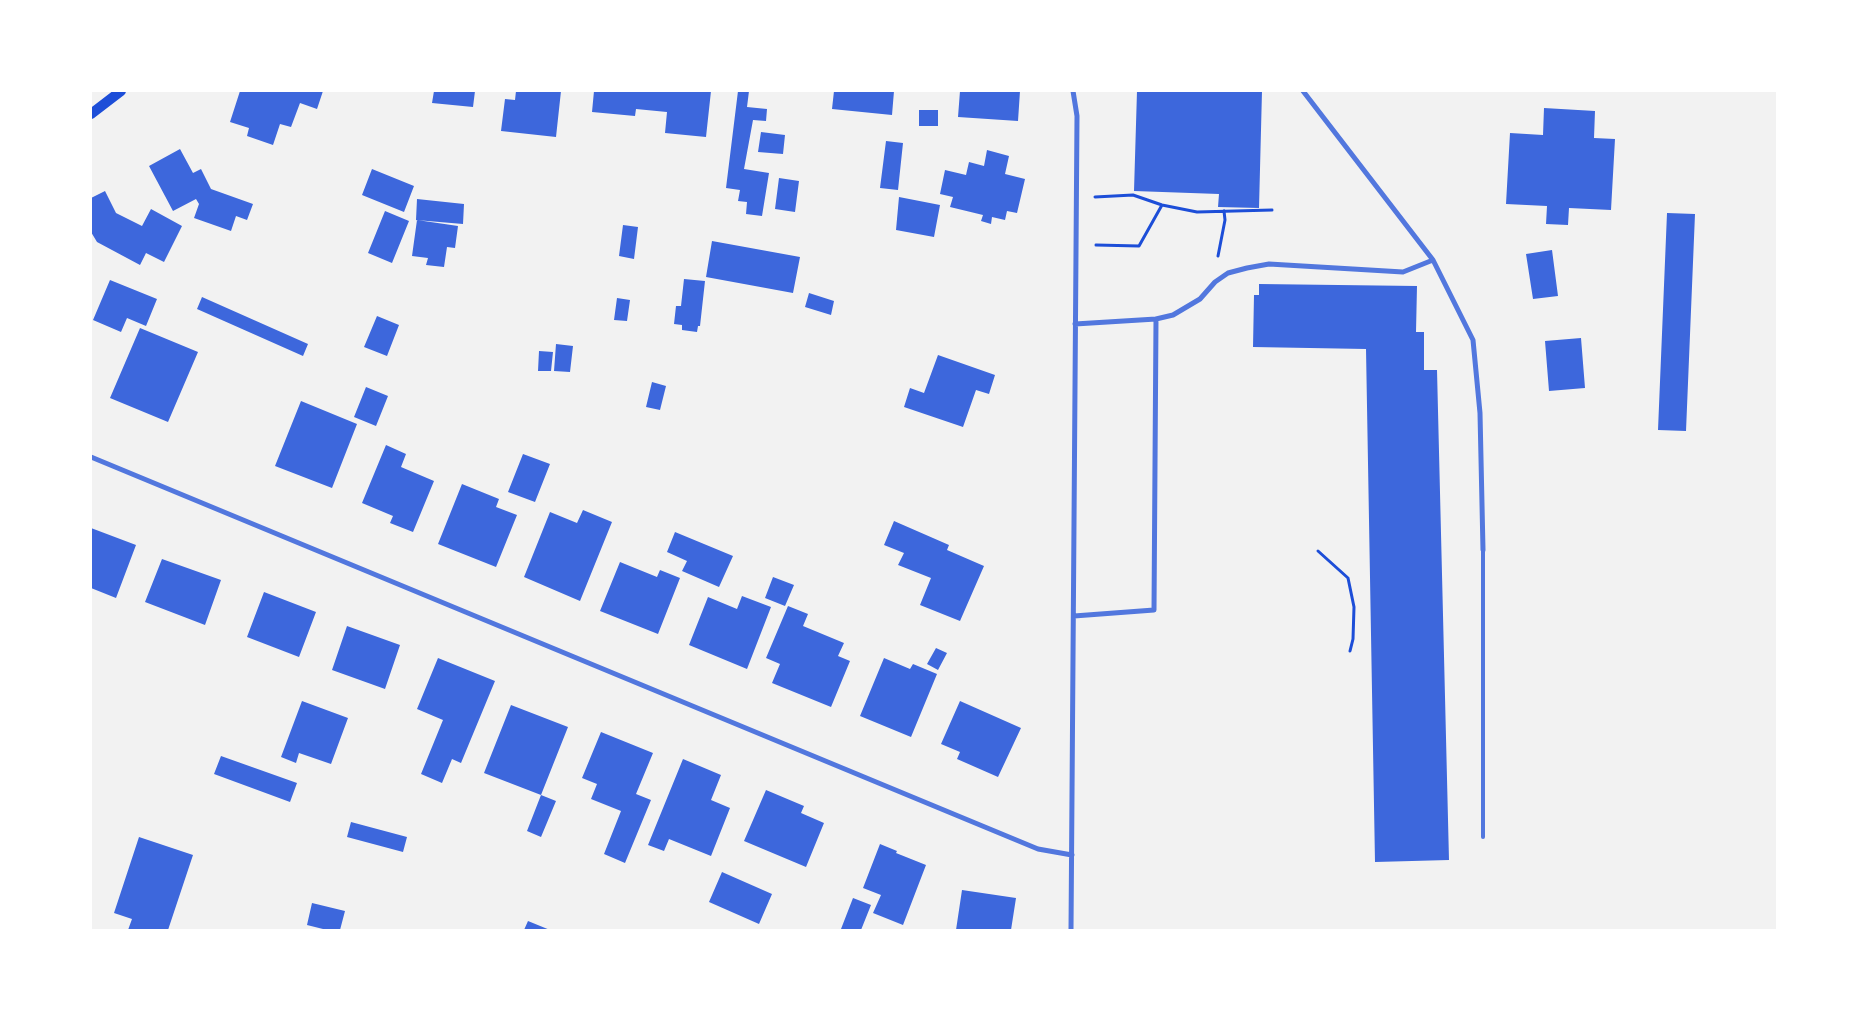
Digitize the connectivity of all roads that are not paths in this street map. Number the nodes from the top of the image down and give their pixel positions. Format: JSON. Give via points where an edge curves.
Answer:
{"nodes":[{"id":1,"x":121,"y":91,"type":"edge"},
{"id":2,"x":1073,"y":91,"type":"edge"},
{"id":3,"x":1303,"y":91,"type":"edge"},
{"id":4,"x":91,"y":114,"type":"edge"},
{"id":5,"x":1433,"y":260,"type":"junction"},
{"id":6,"x":1156,"y":319,"type":"junction"},
{"id":7,"x":1075,"y":324,"type":"junction"},
{"id":8,"x":91,"y":457,"type":"edge"},
{"id":9,"x":1483,"y":550,"type":"joint"},
{"id":10,"x":1074,"y":616,"type":"junction"},
{"id":11,"x":1483,"y":837,"type":"dead end"},
{"id":12,"x":1072,"y":855,"type":"junction"},
{"id":13,"x":1071,"y":930,"type":"edge"}],
"edges":[{"from":1,"to":4,"type":"main road"},
{"from":2,"to":7,"type":"street","via":[[1077,116]]},
{"from":3,"to":5,"type":"street"},
{"from":5,"to":6,"type":"street","via":[[1402,272],[1269,264],[1228,273],[1200,299],[1173,315]]},
{"from":5,"to":9,"type":"street","via":[[1473,340],[1480,413]]},
{"from":6,"to":7,"type":"street"},
{"from":6,"to":10,"type":"street","via":[[1154,610]]},
{"from":7,"to":10,"type":"street"},
{"from":8,"to":12,"type":"street","via":[[1038,849]]},
{"from":9,"to":11,"type":"lane"},
{"from":10,"to":12,"type":"street"},
{"from":12,"to":13,"type":"street"}]}
